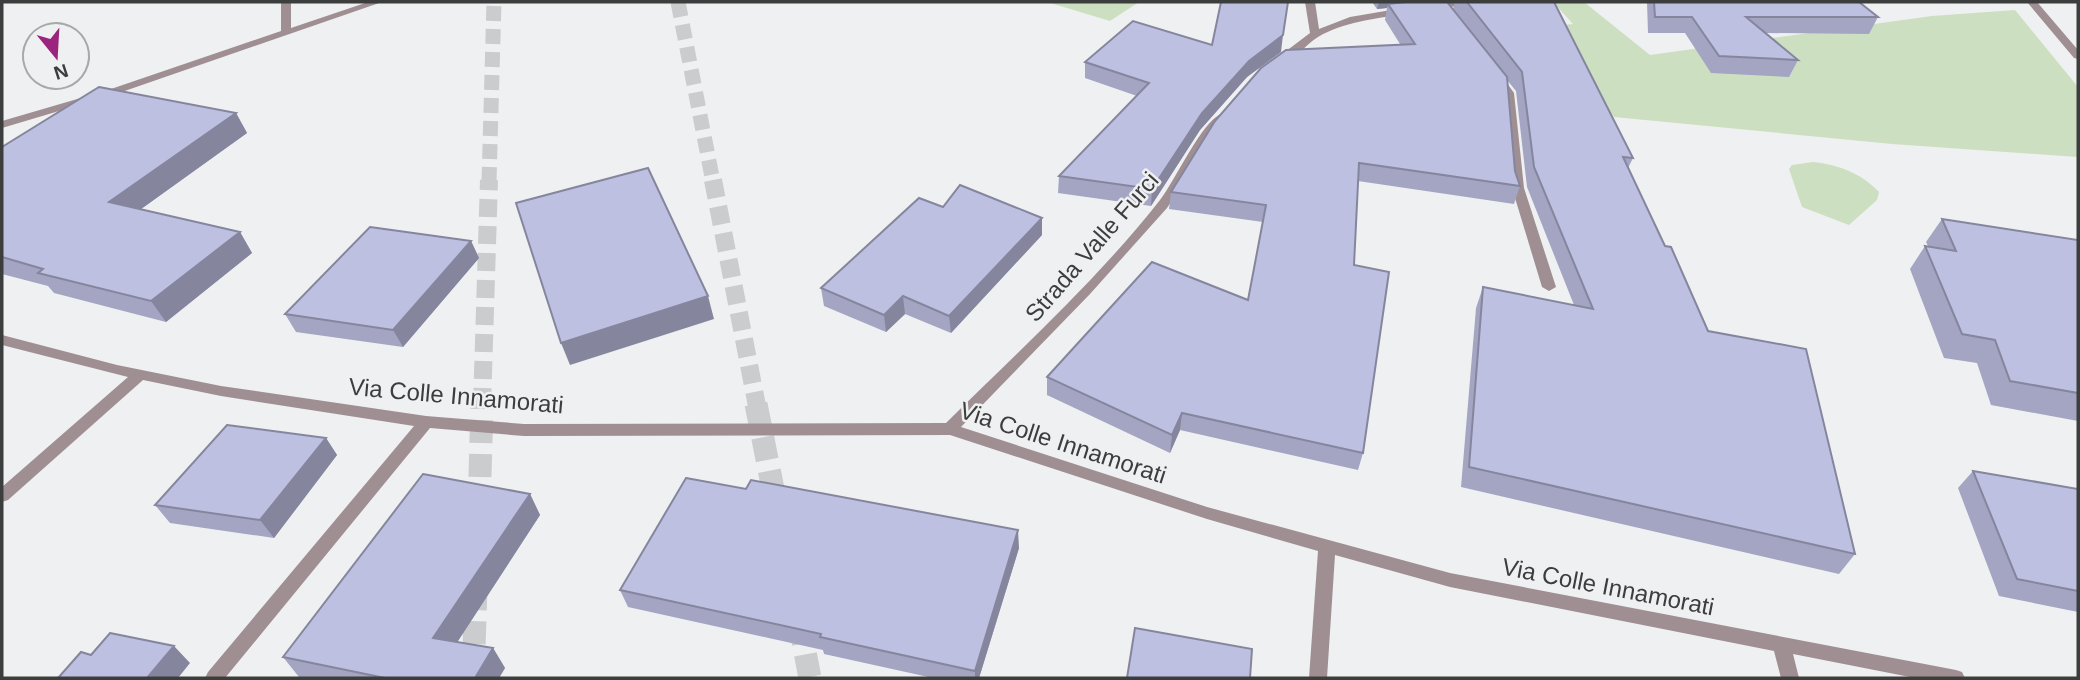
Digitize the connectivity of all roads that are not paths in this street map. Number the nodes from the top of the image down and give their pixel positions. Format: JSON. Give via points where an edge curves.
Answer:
{"nodes":[{"id":1,"x":286,"y":2,"type":"edge"},
{"id":2,"x":377,"y":2,"type":"edge"},
{"id":3,"x":1310,"y":2,"type":"edge"},
{"id":4,"x":1464,"y":2,"type":"edge"},
{"id":5,"x":2032,"y":2,"type":"edge"},
{"id":6,"x":1441,"y":5,"type":"junction"},
{"id":7,"x":1450,"y":16,"type":"edge"},
{"id":8,"x":286,"y":33,"type":"junction"},
{"id":9,"x":1315,"y":34,"type":"junction"},
{"id":10,"x":2078,"y":56,"type":"edge"},
{"id":11,"x":1274,"y":65,"type":"edge"},
{"id":12,"x":1492,"y":71,"type":"edge"},
{"id":13,"x":1230,"y":107,"type":"edge"},
{"id":14,"x":2,"y":125,"type":"edge"},
{"id":15,"x":1549,"y":287,"type":"dead end"},
{"id":16,"x":2,"y":340,"type":"edge"},
{"id":17,"x":140,"y":375,"type":"junction"},
{"id":18,"x":426,"y":422,"type":"junction"},
{"id":19,"x":950,"y":429,"type":"junction"},
{"id":20,"x":2,"y":496,"type":"edge"},
{"id":21,"x":1327,"y":546,"type":"junction"},
{"id":22,"x":1782,"y":644,"type":"junction"},
{"id":23,"x":215,"y":678,"type":"edge"},
{"id":24,"x":1318,"y":678,"type":"edge"},
{"id":25,"x":1790,"y":678,"type":"edge"},
{"id":26,"x":1956,"y":678,"type":"edge"}],
"edges":[{"from":1,"to":8,"type":"street"},
{"from":2,"to":8,"type":"street"},
{"from":3,"to":9,"type":"street"},
{"from":4,"to":6,"type":"street"},
{"from":5,"to":10,"type":"street"},
{"from":6,"to":7,"type":"street"},
{"from":6,"to":9,"type":"street","via":[[1350,20]]},
{"from":8,"to":14,"type":"street"},
{"from":9,"to":11,"type":"street"},
{"from":12,"to":15,"type":"street","via":[[1509,93],[1518,188]]},
{"from":13,"to":19,"type":"street","name":"Strada Valle Furci","via":[[1206,134],[1165,202],[1093,285]]},
{"from":16,"to":17,"type":"street","name":"Via Colle Innamorati"},
{"from":17,"to":18,"type":"street","name":"Via Colle Innamorati"},
{"from":17,"to":20,"type":"street"},
{"from":18,"to":19,"type":"street","name":"Via Colle Innamorati","via":[[524,430]]},
{"from":18,"to":23,"type":"street"},
{"from":19,"to":21,"type":"street","name":"Via Colle Innamorati","via":[[1207,513]]},
{"from":21,"to":22,"type":"street","name":"Via Colle Innamorati","via":[[1450,580]]},
{"from":21,"to":24,"type":"street"},
{"from":22,"to":25,"type":"street"},
{"from":22,"to":26,"type":"street","name":"Via Colle Innamorati"}]}
